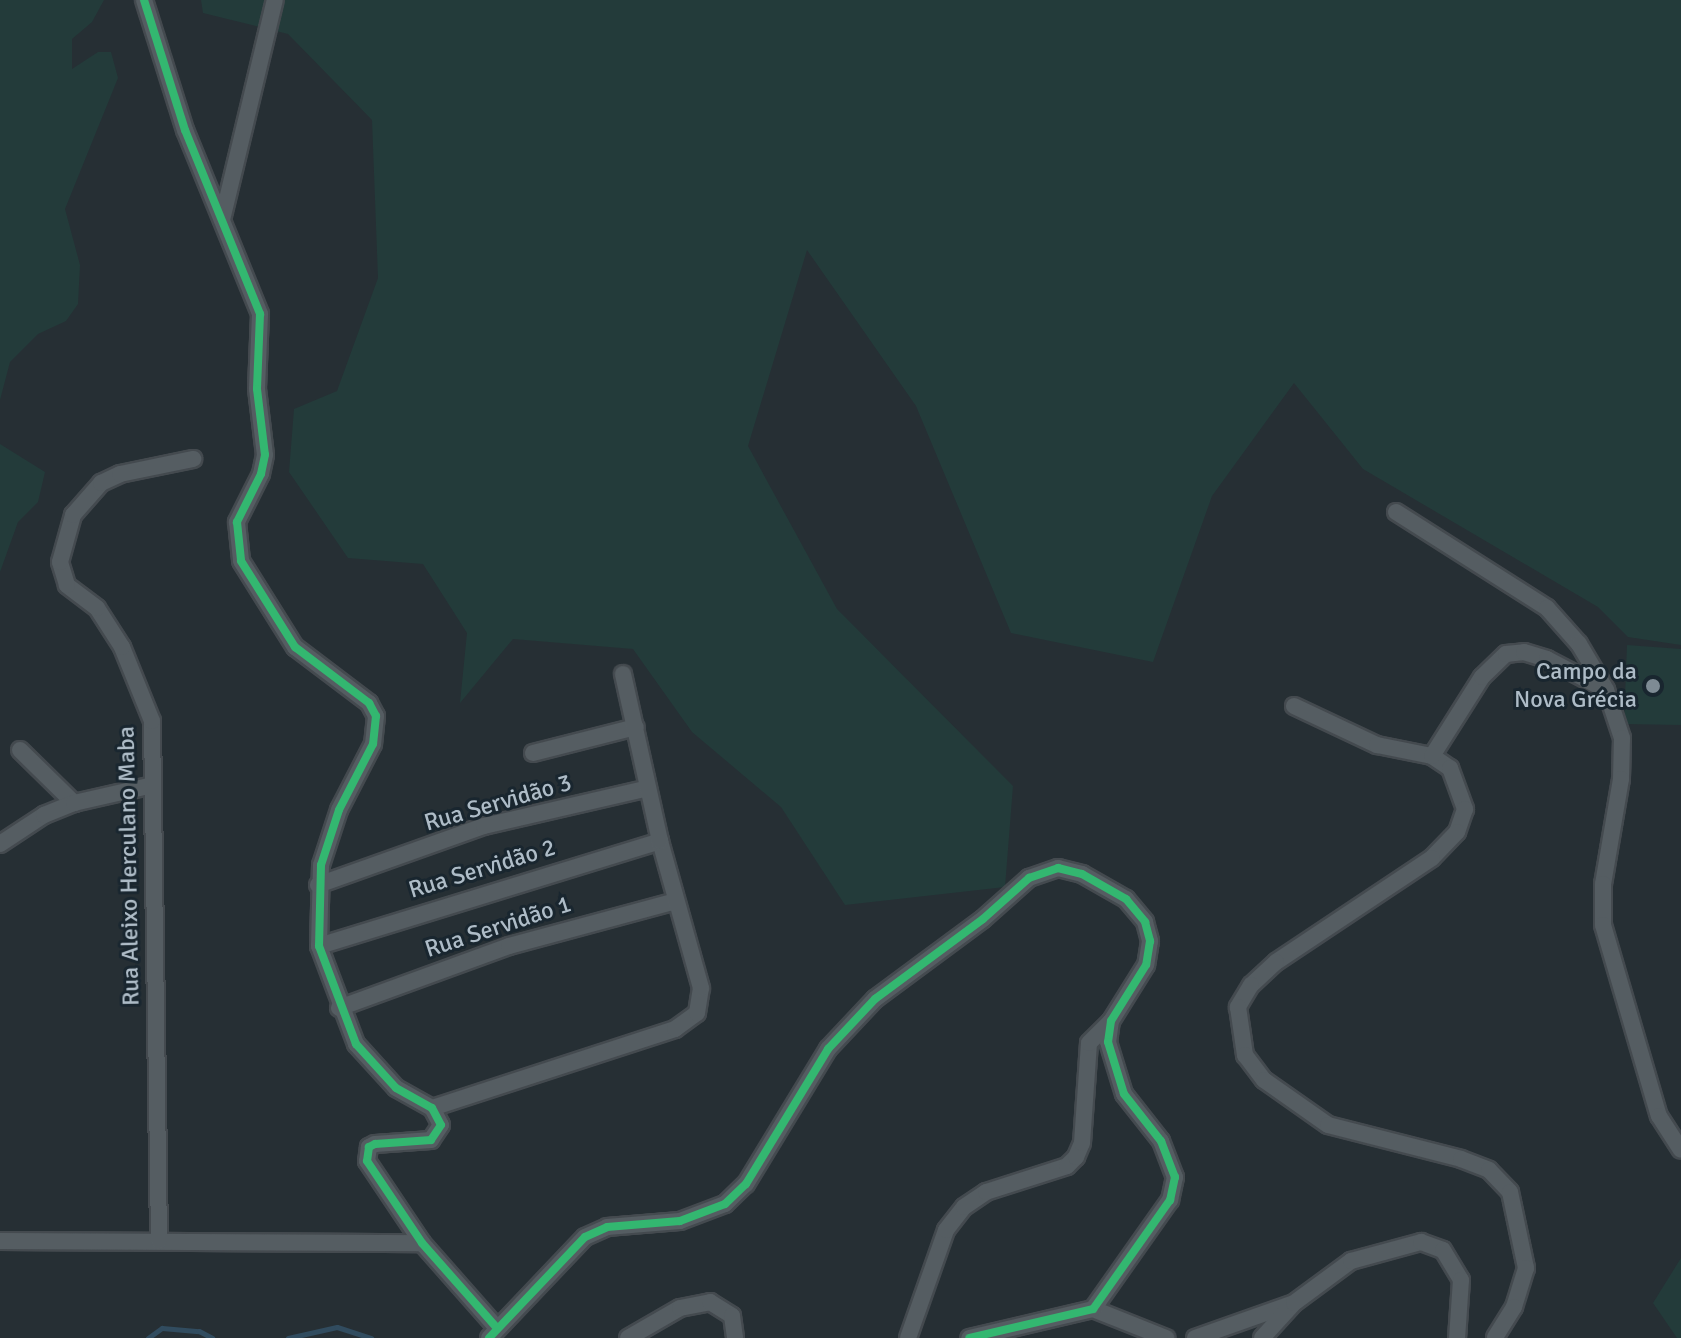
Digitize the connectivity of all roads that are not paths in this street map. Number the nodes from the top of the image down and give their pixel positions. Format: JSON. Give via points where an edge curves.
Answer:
{"nodes":[{"id":1,"x":144,"y":0,"type":"edge"},
{"id":2,"x":275,"y":0,"type":"edge"},
{"id":3,"x":222,"y":220,"type":"junction"},
{"id":4,"x":193,"y":459,"type":"dead end"},
{"id":5,"x":1396,"y":512,"type":"dead end"},
{"id":6,"x":623,"y":674,"type":"dead end"},
{"id":7,"x":1606,"y":690,"type":"junction"},
{"id":8,"x":1294,"y":706,"type":"dead end"},
{"id":9,"x":636,"y":727,"type":"junction"},
{"id":10,"x":20,"y":750,"type":"dead end"},
{"id":11,"x":533,"y":753,"type":"dead end"},
{"id":12,"x":1432,"y":756,"type":"junction"},
{"id":13,"x":153,"y":785,"type":"junction"},
{"id":14,"x":648,"y":788,"type":"junction"},
{"id":15,"x":74,"y":803,"type":"junction"},
{"id":16,"x":660,"y":841,"type":"junction"},
{"id":17,"x":0,"y":844,"type":"edge"},
{"id":18,"x":318,"y":885,"type":"junction"},
{"id":19,"x":676,"y":901,"type":"junction"},
{"id":20,"x":319,"y":946,"type":"junction"},
{"id":21,"x":339,"y":1008,"type":"junction"},
{"id":22,"x":1111,"y":1021,"type":"junction"},
{"id":23,"x":432,"y":1108,"type":"junction"},
{"id":24,"x":1681,"y":1150,"type":"edge"},
{"id":25,"x":0,"y":1241,"type":"edge"},
{"id":26,"x":159,"y":1241,"type":"junction"},
{"id":27,"x":422,"y":1243,"type":"junction"},
{"id":28,"x":1294,"y":1303,"type":"junction"},
{"id":29,"x":1093,"y":1309,"type":"junction"},
{"id":30,"x":493,"y":1333,"type":"edge"},
{"id":31,"x":628,"y":1338,"type":"edge"},
{"id":32,"x":735,"y":1338,"type":"edge"},
{"id":33,"x":908,"y":1338,"type":"edge"},
{"id":34,"x":969,"y":1338,"type":"edge"},
{"id":35,"x":1166,"y":1338,"type":"edge"},
{"id":36,"x":1195,"y":1338,"type":"edge"},
{"id":37,"x":1262,"y":1338,"type":"edge"},
{"id":38,"x":1457,"y":1338,"type":"edge"},
{"id":39,"x":1495,"y":1338,"type":"edge"}],
"edges":[{"from":1,"to":3,"type":"street","via":[[185,130]]},
{"from":2,"to":3,"type":"street"},
{"from":3,"to":18,"type":"street","via":[[260,314],[257,389],[265,455],[237,522],[241,561],[295,647],[369,703],[376,716],[373,744],[339,810]]},
{"from":4,"to":13,"type":"street","name":"Rua Aleixo Herculano Maba","via":[[101,483],[73,515],[60,562],[67,585],[105,618],[140,684],[152,721]]},
{"from":5,"to":7,"type":"street","via":[[1547,608],[1579,644]]},
{"from":6,"to":9,"type":"street"},
{"from":7,"to":12,"type":"street","via":[[1547,659],[1524,652],[1506,654],[1482,677]]},
{"from":7,"to":24,"type":"street","via":[[1622,738],[1621,779],[1603,884],[1603,925],[1659,1116]]},
{"from":8,"to":12,"type":"street","via":[[1377,745]]},
{"from":9,"to":11,"type":"street"},
{"from":9,"to":14,"type":"street"},
{"from":10,"to":15,"type":"street"},
{"from":12,"to":39,"type":"street","via":[[1450,768],[1460,784],[1465,809],[1457,832],[1432,858],[1276,962],[1251,985],[1238,1007],[1238,1032],[1245,1055],[1264,1080],[1295,1106],[1328,1125],[1489,1170],[1510,1192],[1526,1268],[1514,1307]]},
{"from":13,"to":15,"type":"street"},
{"from":13,"to":26,"type":"street","name":"Rua Aleixo Herculano Maba"},
{"from":14,"to":16,"type":"street"},
{"from":14,"to":18,"type":"street","name":"Rua Servidão 3","via":[[484,826]]},
{"from":15,"to":17,"type":"street","via":[[44,815]]},
{"from":16,"to":19,"type":"street"},
{"from":16,"to":20,"type":"street","name":"Rua Servidão 2"},
{"from":18,"to":20,"type":"street"},
{"from":19,"to":21,"type":"street","name":"Rua Servidão 1","via":[[509,946]]},
{"from":19,"to":23,"type":"street","via":[[701,988],[697,1013],[689,1022]]},
{"from":20,"to":21,"type":"street"},
{"from":21,"to":23,"type":"street","via":[[356,1044],[376,1069],[396,1088]]},
{"from":22,"to":29,"type":"street","via":[[1108,1042],[1124,1094],[1161,1141],[1175,1177],[1170,1200]]},
{"from":22,"to":30,"type":"street","via":[[1146,965],[1150,941],[1145,922],[1126,899],[1082,874],[1058,868],[1029,878],[875,999],[828,1049],[746,1184],[725,1204],[680,1221],[595,1231]]},
{"from":22,"to":33,"type":"street","via":[[1089,1043],[1082,1143],[1076,1157],[1067,1166],[986,1192],[964,1207],[946,1230]]},
{"from":23,"to":27,"type":"street","via":[[441,1125],[431,1140],[375,1144],[367,1154],[375,1181]]},
{"from":25,"to":26,"type":"street"},
{"from":26,"to":27,"type":"street"},
{"from":27,"to":30,"type":"street"},
{"from":28,"to":36,"type":"street"},
{"from":28,"to":37,"type":"street"},
{"from":28,"to":38,"type":"street","via":[[1351,1261],[1421,1242],[1443,1250],[1461,1280]]},
{"from":29,"to":34,"type":"street"},
{"from":29,"to":35,"type":"street"},
{"from":31,"to":32,"type":"street","via":[[680,1308],[710,1302],[732,1316]]}]}
